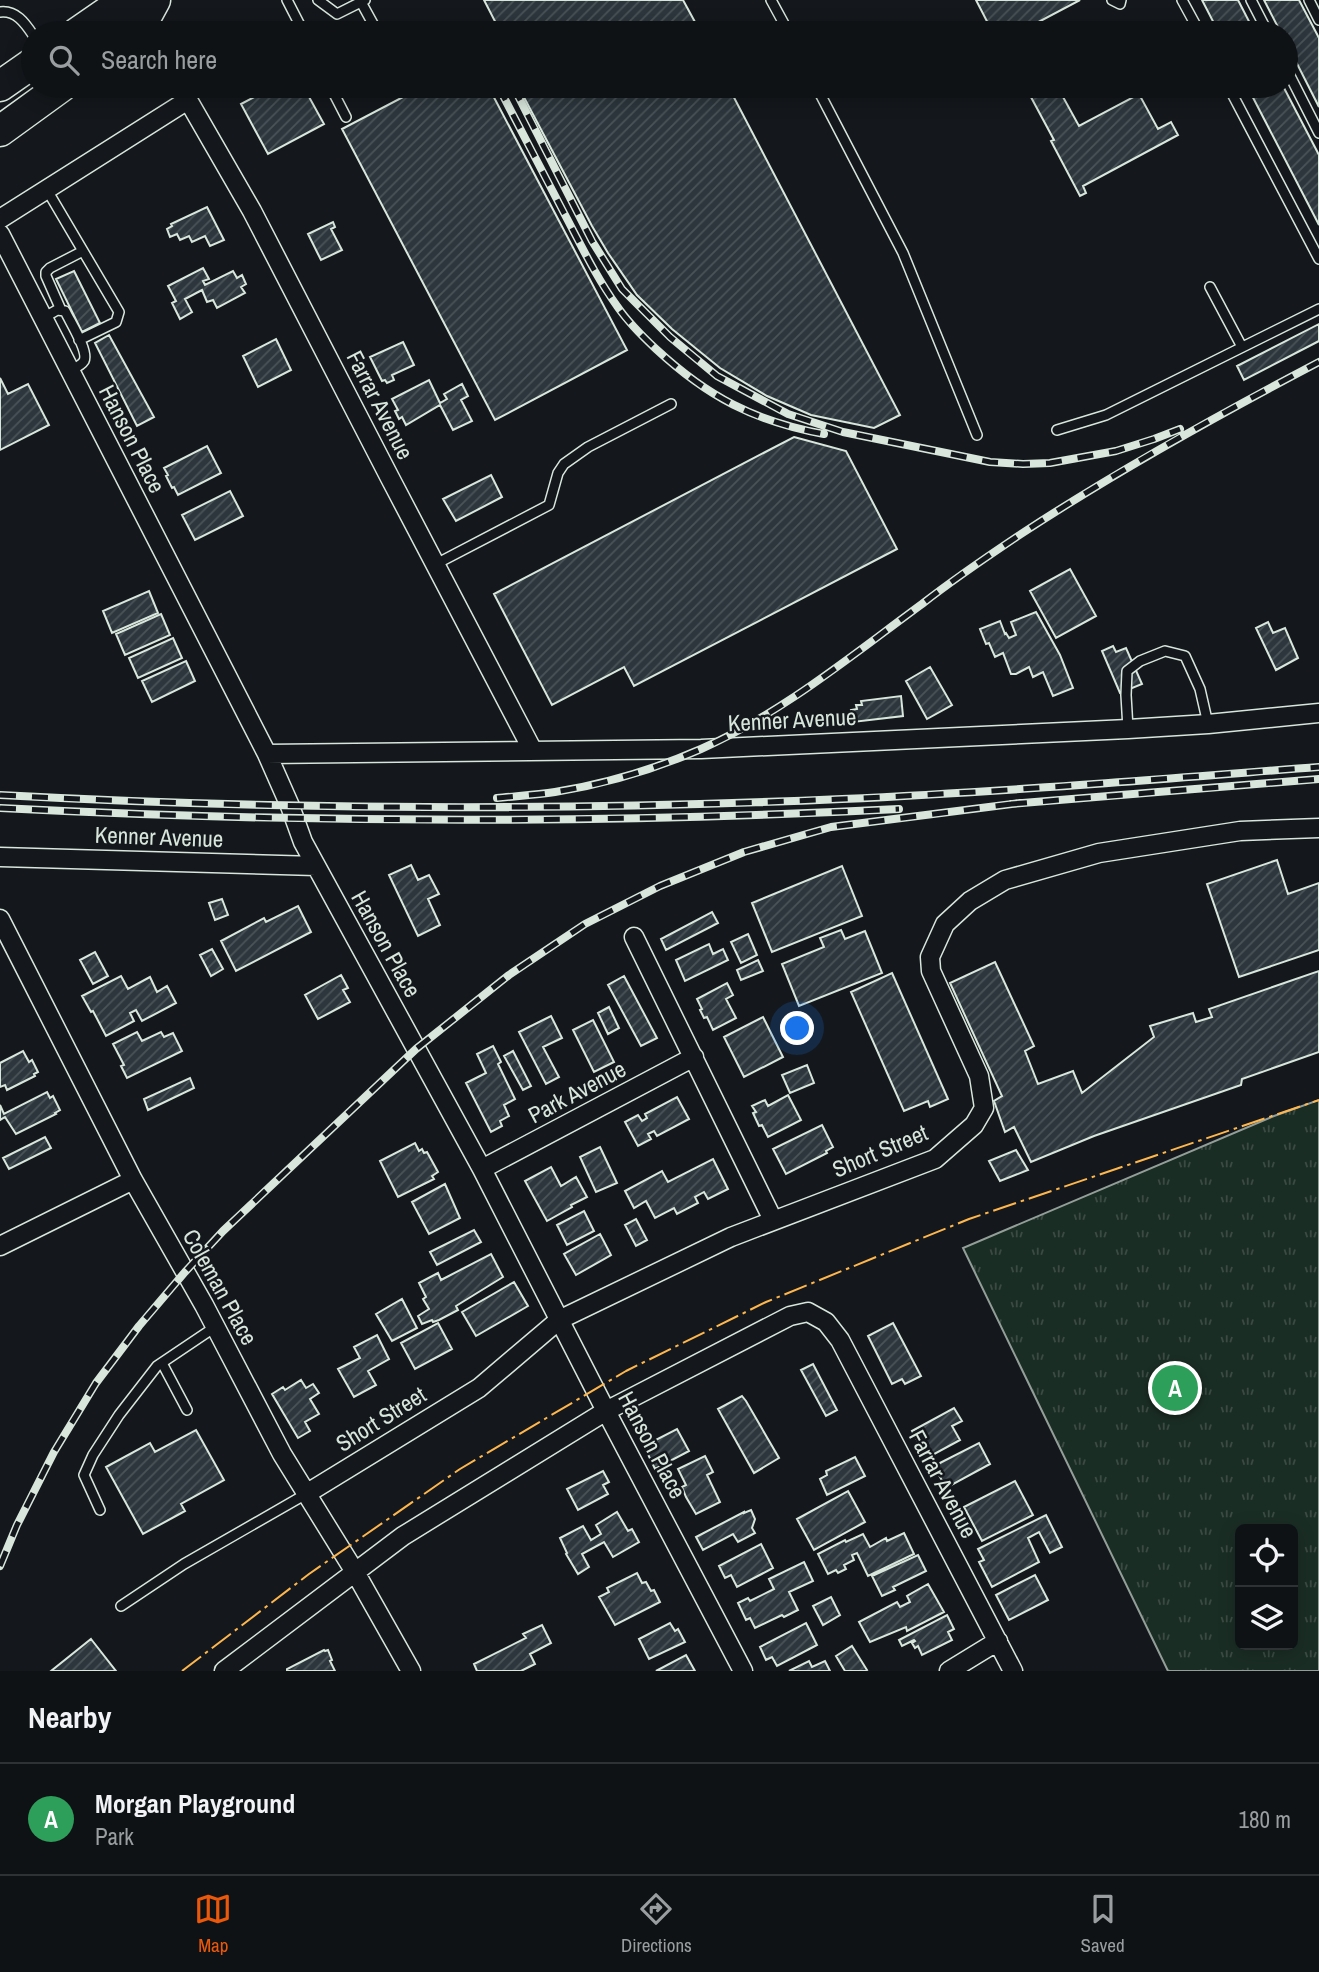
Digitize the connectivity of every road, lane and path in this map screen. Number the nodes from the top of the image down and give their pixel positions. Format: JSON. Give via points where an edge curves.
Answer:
{"nodes":[{"id":1,"x":142,"y":0,"type":"edge"},
{"id":2,"x":155,"y":0,"type":"edge"},
{"id":3,"x":287,"y":0,"type":"edge"},
{"id":4,"x":318,"y":0,"type":"edge"},
{"id":5,"x":771,"y":0,"type":"edge"},
{"id":6,"x":1112,"y":0,"type":"edge"},
{"id":7,"x":1121,"y":0,"type":"edge"},
{"id":8,"x":1182,"y":0,"type":"edge"},
{"id":9,"x":1251,"y":0,"type":"edge"},
{"id":10,"x":1309,"y":0,"type":"edge"},
{"id":11,"x":363,"y":1,"type":"edge"},
{"id":12,"x":104,"y":6,"type":"edge"},
{"id":13,"x":0,"y":12,"type":"edge"},
{"id":14,"x":1319,"y":20,"type":"edge"},
{"id":15,"x":24,"y":21,"type":"edge"},
{"id":16,"x":89,"y":21,"type":"edge"},
{"id":17,"x":122,"y":21,"type":"edge"},
{"id":18,"x":143,"y":21,"type":"edge"},
{"id":19,"x":297,"y":21,"type":"edge"},
{"id":20,"x":372,"y":21,"type":"edge"},
{"id":21,"x":782,"y":21,"type":"edge"},
{"id":22,"x":1193,"y":21,"type":"edge"},
{"id":23,"x":1262,"y":21,"type":"edge"},
{"id":24,"x":21,"y":71,"type":"edge"},
{"id":25,"x":0,"y":86,"type":"edge"},
{"id":26,"x":1298,"y":92,"type":"edge"},
{"id":27,"x":45,"y":98,"type":"edge"},
{"id":28,"x":176,"y":98,"type":"edge"},
{"id":29,"x":186,"y":98,"type":"edge"},
{"id":30,"x":336,"y":98,"type":"edge"},
{"id":31,"x":822,"y":98,"type":"edge"},
{"id":32,"x":1234,"y":98,"type":"edge"},
{"id":33,"x":346,"y":117,"type":"dead end"},
{"id":34,"x":0,"y":131,"type":"edge"},
{"id":35,"x":1319,"y":133,"type":"edge"},
{"id":36,"x":47,"y":190,"type":"junction"},
{"id":37,"x":0,"y":219,"type":"edge"},
{"id":38,"x":0,"y":234,"type":"edge"},
{"id":39,"x":83,"y":251,"type":"junction"},
{"id":40,"x":1319,"y":259,"type":"edge"},
{"id":41,"x":1210,"y":287,"type":"dead end"},
{"id":42,"x":1319,"y":309,"type":"edge"},
{"id":43,"x":61,"y":310,"type":"junction"},
{"id":44,"x":43,"y":318,"type":"junction"},
{"id":45,"x":79,"y":340,"type":"junction"},
{"id":46,"x":1242,"y":347,"type":"junction"},
{"id":47,"x":69,"y":371,"type":"junction"},
{"id":48,"x":671,"y":404,"type":"dead end"},
{"id":49,"x":1057,"y":430,"type":"dead end"},
{"id":50,"x":976,"y":435,"type":"dead end"},
{"id":51,"x":436,"y":564,"type":"junction"},
{"id":52,"x":1319,"y":713,"type":"edge"},
{"id":53,"x":1208,"y":724,"type":"junction"},
{"id":54,"x":1128,"y":729,"type":"junction"},
{"id":55,"x":533,"y":751,"type":"junction"},
{"id":56,"x":267,"y":754,"type":"junction"},
{"id":57,"x":1319,"y":828,"type":"edge"},
{"id":58,"x":0,"y":857,"type":"edge"},
{"id":59,"x":316,"y":866,"type":"junction"},
{"id":60,"x":0,"y":919,"type":"edge"},
{"id":61,"x":634,"y":937,"type":"dead end"},
{"id":62,"x":694,"y":1057,"type":"junction"},
{"id":63,"x":482,"y":1169,"type":"junction"},
{"id":64,"x":133,"y":1180,"type":"junction"},
{"id":65,"x":773,"y":1220,"type":"junction"},
{"id":66,"x":0,"y":1247,"type":"edge"},
{"id":67,"x":559,"y":1320,"type":"junction"},
{"id":68,"x":215,"y":1327,"type":"junction"},
{"id":69,"x":162,"y":1363,"type":"junction"},
{"id":70,"x":187,"y":1410,"type":"dead end"},
{"id":71,"x":606,"y":1411,"type":"junction"},
{"id":72,"x":306,"y":1494,"type":"junction"},
{"id":73,"x":100,"y":1510,"type":"dead end"},
{"id":74,"x":355,"y":1572,"type":"junction"},
{"id":75,"x":121,"y":1606,"type":"dead end"},
{"id":76,"x":998,"y":1641,"type":"junction"},
{"id":77,"x":224,"y":1671,"type":"edge"},
{"id":78,"x":411,"y":1671,"type":"edge"},
{"id":79,"x":743,"y":1671,"type":"edge"},
{"id":80,"x":949,"y":1671,"type":"edge"},
{"id":81,"x":1013,"y":1671,"type":"edge"}],
"edges":[{"from":1,"to":12,"type":"highway"},
{"from":2,"to":18,"type":"highway"},
{"from":3,"to":19,"type":"lane"},
{"from":4,"to":11,"type":"lane","via":[[337,14]]},
{"from":5,"to":21,"type":"lane"},
{"from":6,"to":7,"type":"lane","via":[[1120,4]]},
{"from":8,"to":22,"type":"lane"},
{"from":9,"to":23,"type":"lane"},
{"from":10,"to":14,"type":"lane"},
{"from":11,"to":20,"type":"lane"},
{"from":12,"to":16,"type":"highway"},
{"from":12,"to":17,"type":"street"},
{"from":13,"to":15,"type":"lane","via":[[8,11]]},
{"from":24,"to":25,"type":"highway"},
{"from":26,"to":35,"type":"lane"},
{"from":27,"to":34,"type":"highway"},
{"from":28,"to":36,"type":"street"},
{"from":29,"to":51,"type":"street","name":"Farrar Avenue","via":[[253,211]]},
{"from":30,"to":33,"type":"lane"},
{"from":31,"to":50,"type":"lane","via":[[903,253]]},
{"from":32,"to":40,"type":"lane"},
{"from":36,"to":37,"type":"street"},
{"from":36,"to":39,"type":"lane"},
{"from":38,"to":44,"type":"street","name":"Hanson Place"},
{"from":39,"to":43,"type":"lane","via":[[46,272]]},
{"from":39,"to":45,"type":"lane","via":[[119,317]]},
{"from":41,"to":46,"type":"lane"},
{"from":42,"to":46,"type":"lane"},
{"from":43,"to":44,"type":"lane"},
{"from":43,"to":45,"type":"lane"},
{"from":44,"to":47,"type":"street","name":"Hanson Place"},
{"from":45,"to":47,"type":"lane","via":[[85,358]]},
{"from":46,"to":49,"type":"lane","via":[[1106,415]]},
{"from":47,"to":56,"type":"street","name":"Hanson Place"},
{"from":48,"to":51,"type":"lane","via":[[564,464],[550,505]]},
{"from":51,"to":55,"type":"street","name":"Farrar Avenue"},
{"from":52,"to":53,"type":"street","name":"Kenner Avenue"},
{"from":53,"to":54,"type":"street","name":"Kenner Avenue"},
{"from":53,"to":54,"type":"lane","via":[[1200,689],[1185,656],[1166,651],[1127,671]]},
{"from":54,"to":55,"type":"street","name":"Kenner Avenue"},
{"from":55,"to":56,"type":"street","name":"Kenner Avenue"},
{"from":56,"to":59,"type":"street","name":"Hanson Place"},
{"from":57,"to":65,"type":"street","name":"Short Street","via":[[1240,831],[1099,853],[1005,880],[970,901],[944,924],[930,957],[931,971],[979,1076],[984,1108],[974,1125],[935,1159]]},
{"from":58,"to":59,"type":"street","name":"Kenner Avenue"},
{"from":59,"to":63,"type":"street","name":"Hanson Place"},
{"from":60,"to":64,"type":"street","name":"Coleman Place"},
{"from":61,"to":62,"type":"street"},
{"from":62,"to":63,"type":"street","name":"Park Avenue"},
{"from":62,"to":65,"type":"street"},
{"from":63,"to":67,"type":"street","name":"Hanson Place"},
{"from":64,"to":66,"type":"street"},
{"from":64,"to":68,"type":"street","name":"Coleman Place"},
{"from":65,"to":67,"type":"street","name":"Short Street"},
{"from":67,"to":71,"type":"street","name":"Hanson Place"},
{"from":67,"to":72,"type":"street","name":"Short Street","via":[[479,1388]]},
{"from":68,"to":69,"type":"lane"},
{"from":68,"to":72,"type":"street","name":"Coleman Place"},
{"from":69,"to":70,"type":"lane"},
{"from":69,"to":73,"type":"lane","via":[[119,1415],[84,1475]]},
{"from":71,"to":74,"type":"street","via":[[403,1536]]},
{"from":71,"to":76,"type":"street","name":"Farrar Avenue","via":[[790,1316],[808,1312],[827,1322]]},
{"from":71,"to":79,"type":"street","name":"Hanson Place"},
{"from":72,"to":74,"type":"street","name":"Coleman Place"},
{"from":72,"to":75,"type":"lane"},
{"from":74,"to":77,"type":"street"},
{"from":74,"to":78,"type":"street","name":"Coleman Place"},
{"from":76,"to":80,"type":"street"},
{"from":76,"to":81,"type":"street","name":"Farrar Avenue"}]}
